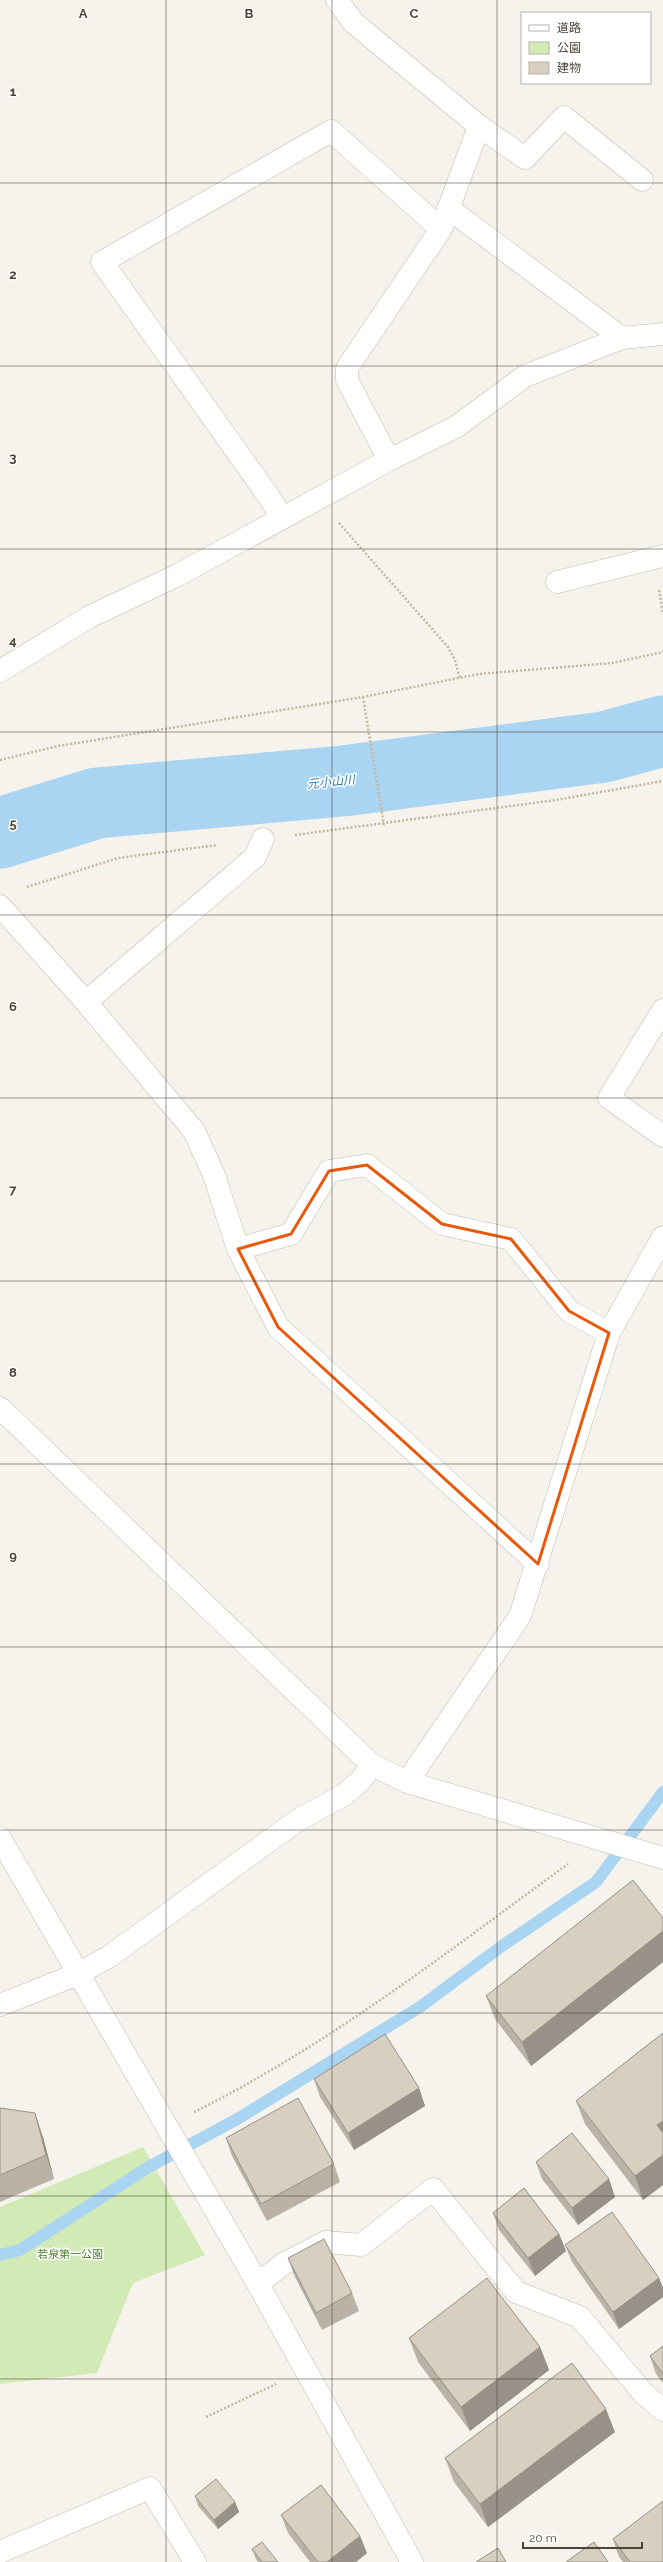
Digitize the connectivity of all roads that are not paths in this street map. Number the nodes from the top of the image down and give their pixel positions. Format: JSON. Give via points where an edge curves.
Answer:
{"nodes":[{"id":1,"x":337,"y":0,"type":"edge"},
{"id":2,"x":479,"y":126,"type":"junction"},
{"id":3,"x":642,"y":180,"type":"dead end"},
{"id":4,"x":448,"y":208,"type":"junction"},
{"id":5,"x":440,"y":229,"type":"junction"},
{"id":6,"x":663,"y":334,"type":"edge"},
{"id":7,"x":622,"y":338,"type":"junction"},
{"id":8,"x":389,"y":460,"type":"junction"},
{"id":9,"x":282,"y":517,"type":"junction"},
{"id":10,"x":663,"y":556,"type":"edge"},
{"id":11,"x":557,"y":582,"type":"dead end"},
{"id":12,"x":0,"y":671,"type":"edge"},
{"id":13,"x":264,"y":839,"type":"road end"},
{"id":14,"x":0,"y":906,"type":"edge"},
{"id":15,"x":86,"y":1002,"type":"junction"},
{"id":16,"x":663,"y":1010,"type":"edge"},
{"id":17,"x":663,"y":1136,"type":"edge"},
{"id":18,"x":663,"y":1237,"type":"edge"},
{"id":19,"x":238,"y":1249,"type":"junction"},
{"id":20,"x":609,"y":1333,"type":"junction"},
{"id":21,"x":0,"y":1408,"type":"edge"},
{"id":22,"x":538,"y":1564,"type":"junction"},
{"id":23,"x":372,"y":1765,"type":"junction"},
{"id":24,"x":407,"y":1782,"type":"junction"},
{"id":25,"x":0,"y":1838,"type":"edge"},
{"id":26,"x":659,"y":1856,"type":"edge"},
{"id":27,"x":78,"y":1974,"type":"junction"},
{"id":28,"x":0,"y":2005,"type":"edge"},
{"id":29,"x":258,"y":2284,"type":"junction"},
{"id":30,"x":663,"y":2410,"type":"edge"},
{"id":31,"x":0,"y":2552,"type":"edge"},
{"id":32,"x":195,"y":2562,"type":"edge"},
{"id":33,"x":412,"y":2562,"type":"edge"}],
"edges":[{"from":1,"to":2,"type":"street","via":[[354,23]]},
{"from":2,"to":3,"type":"street","via":[[525,158],[564,117]]},
{"from":2,"to":4,"type":"street"},
{"from":4,"to":5,"type":"street"},
{"from":4,"to":7,"type":"street"},
{"from":5,"to":8,"type":"street","via":[[347,368],[347,380]]},
{"from":5,"to":9,"type":"street","via":[[331,131],[102,262]]},
{"from":6,"to":7,"type":"street"},
{"from":7,"to":8,"type":"street","via":[[525,376],[456,427]]},
{"from":8,"to":9,"type":"street"},
{"from":9,"to":12,"type":"street","via":[[178,575],[89,618]]},
{"from":10,"to":11,"type":"street"},
{"from":13,"to":15,"type":"street","via":[[255,857]]},
{"from":14,"to":15,"type":"street"},
{"from":15,"to":19,"type":"street","via":[[194,1131],[214,1175]]},
{"from":16,"to":17,"type":"street","via":[[609,1098]]},
{"from":18,"to":20,"type":"street"},
{"from":19,"to":20,"type":"street","via":[[291,1234],[329,1171],[367,1165],[442,1224],[511,1239],[569,1311]]},
{"from":19,"to":22,"type":"street","via":[[278,1327]]},
{"from":20,"to":22,"type":"street"},
{"from":21,"to":23,"type":"street"},
{"from":22,"to":24,"type":"street","via":[[520,1616]]},
{"from":23,"to":24,"type":"street"},
{"from":23,"to":27,"type":"street","via":[[361,1780],[344,1795],[298,1820],[110,1956]]},
{"from":24,"to":26,"type":"street"},
{"from":25,"to":27,"type":"street"},
{"from":27,"to":28,"type":"street"},
{"from":27,"to":29,"type":"street"},
{"from":29,"to":30,"type":"street","via":[[283,2264],[326,2242],[361,2245],[433,2189],[516,2292],[580,2317],[644,2394]]},
{"from":29,"to":33,"type":"street"},
{"from":31,"to":32,"type":"street","via":[[150,2488]]}]}
